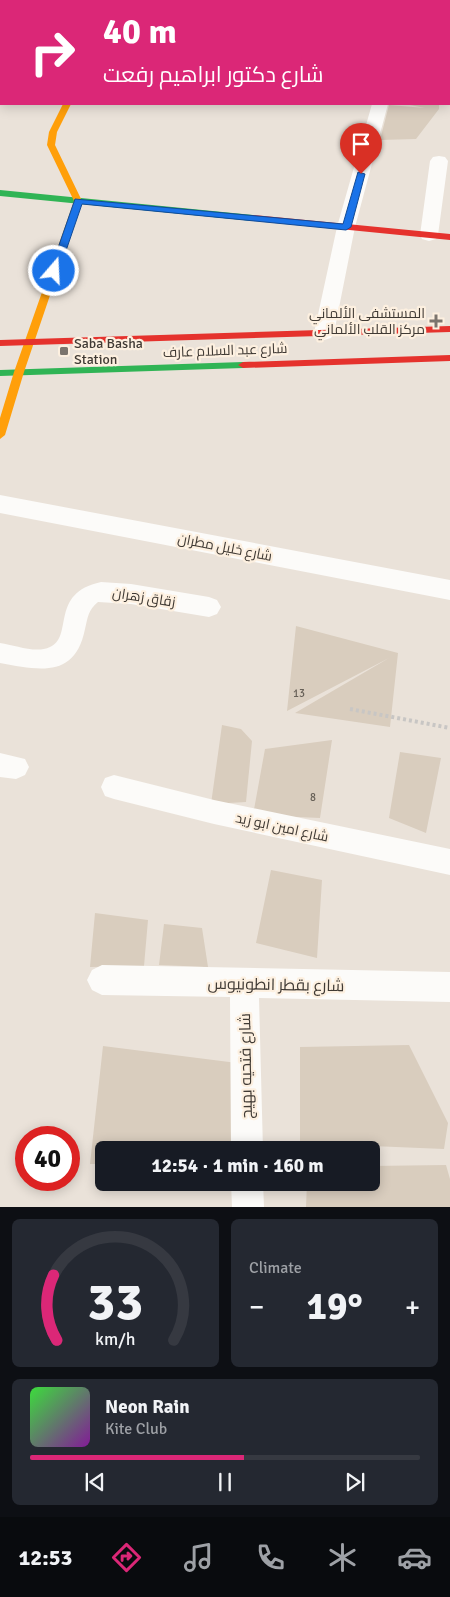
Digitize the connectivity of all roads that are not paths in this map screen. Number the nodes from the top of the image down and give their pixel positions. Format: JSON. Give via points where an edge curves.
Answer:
{"nodes":[{"id":1,"x":66,"y":105,"type":"edge"},
{"id":2,"x":380,"y":105,"type":"edge"},
{"id":3,"x":439,"y":161,"type":"dead end"},
{"id":4,"x":0,"y":193,"type":"edge"},
{"id":5,"x":78,"y":201,"type":"junction"},
{"id":6,"x":346,"y":227,"type":"junction"},
{"id":7,"x":429,"y":235,"type":"junction"},
{"id":8,"x":450,"y":237,"type":"edge"},
{"id":9,"x":450,"y":329,"type":"edge"},
{"id":10,"x":324,"y":332,"type":"junction"},
{"id":11,"x":30,"y":342,"type":"junction"},
{"id":12,"x":0,"y":343,"type":"edge"},
{"id":13,"x":450,"y":358,"type":"edge"},
{"id":14,"x":19,"y":372,"type":"junction"},
{"id":15,"x":0,"y":373,"type":"edge"},
{"id":16,"x":0,"y":435,"type":"edge"},
{"id":17,"x":0,"y":504,"type":"edge"},
{"id":18,"x":450,"y":590,"type":"edge"},
{"id":19,"x":209,"y":607,"type":"dead end"},
{"id":20,"x":0,"y":653,"type":"edge"},
{"id":21,"x":114,"y":787,"type":"dead end"},
{"id":22,"x":450,"y":862,"type":"edge"},
{"id":23,"x":102,"y":980,"type":"dead end"},
{"id":24,"x":244,"y":983,"type":"junction"},
{"id":25,"x":450,"y":987,"type":"edge"},
{"id":26,"x":247,"y":1141,"type":"edge"},
{"id":27,"x":248,"y":1191,"type":"edge"},
{"id":28,"x":248,"y":1207,"type":"edge"}],
"edges":[{"from":1,"to":5,"type":"street","via":[[53,132],[51,145]]},
{"from":2,"to":6,"type":"street"},
{"from":3,"to":7,"type":"street"},
{"from":4,"to":5,"type":"street"},
{"from":5,"to":6,"type":"street"},
{"from":5,"to":11,"type":"street"},
{"from":6,"to":7,"type":"street"},
{"from":6,"to":10,"type":"street"},
{"from":7,"to":8,"type":"street"},
{"from":9,"to":10,"type":"street","name":"شارع عبد السلام عارف"},
{"from":10,"to":11,"type":"street","name":"شارع عبد السلام عارف"},
{"from":11,"to":12,"type":"street","name":"شارع عبد السلام عارف"},
{"from":11,"to":14,"type":"street"},
{"from":13,"to":14,"type":"street","name":"شارع عبد السلام عارف"},
{"from":14,"to":15,"type":"street","name":"شارع عبد السلام عارف"},
{"from":14,"to":16,"type":"street"},
{"from":17,"to":18,"type":"street","name":"شارع خليل مطران"},
{"from":19,"to":20,"type":"street","name":"زقاق زهران","via":[[99,592],[80,604],[70,645],[59,655],[43,660]]},
{"from":21,"to":22,"type":"street","name":"شارع امين ابو زيد","via":[[214,812]]},
{"from":23,"to":24,"type":"street","name":"شارع بقطر انطونيوس"},
{"from":24,"to":25,"type":"street","name":"شارع بقطر انطونيوس"},
{"from":24,"to":26,"type":"street","name":"شارع فتحيه بهيج"},
{"from":27,"to":28,"type":"street"}]}
